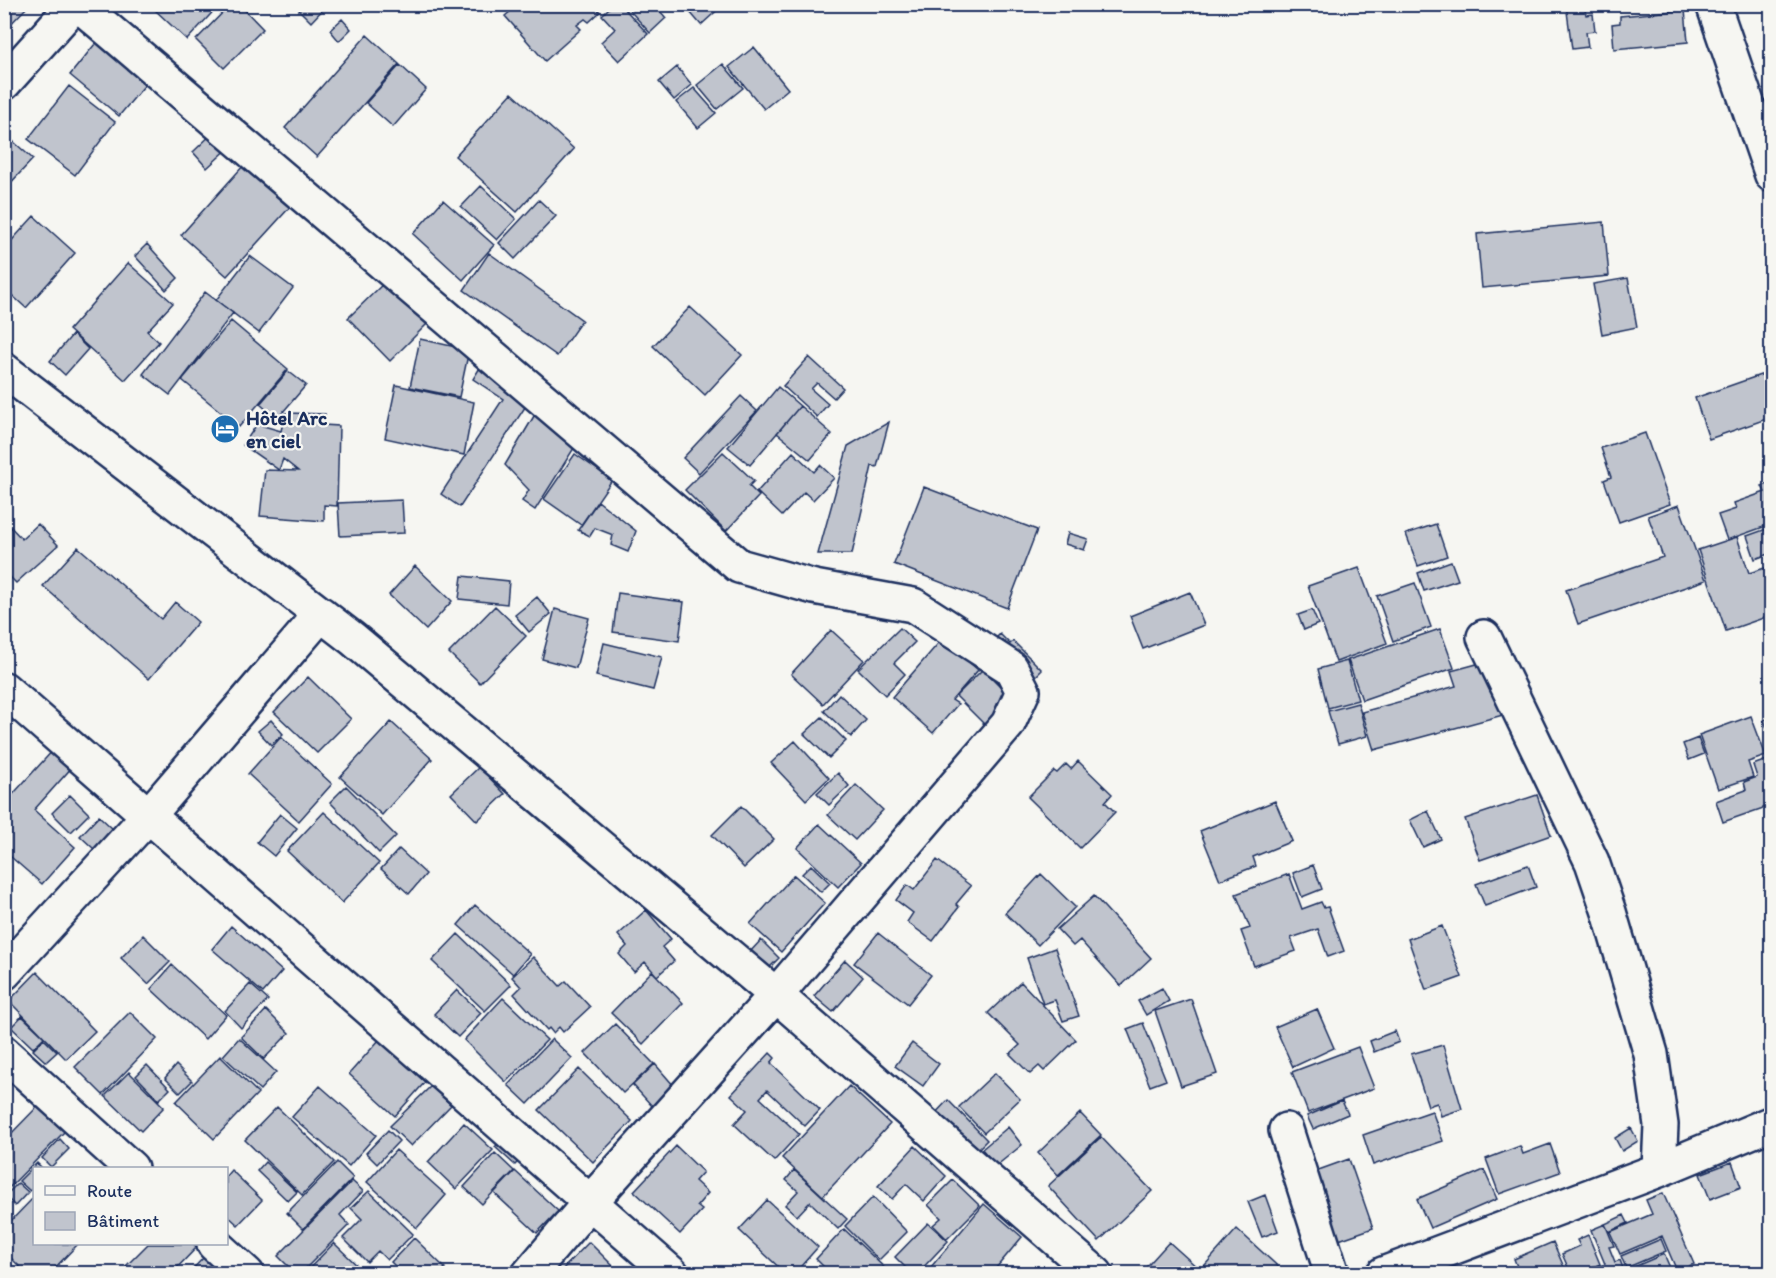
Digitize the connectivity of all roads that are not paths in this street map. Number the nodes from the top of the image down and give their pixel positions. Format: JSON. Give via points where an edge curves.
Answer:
{"nodes":[{"id":1,"x":76,"y":4,"type":"edge"},
{"id":2,"x":1713,"y":4,"type":"edge"},
{"id":3,"x":4,"y":83,"type":"edge"},
{"id":4,"x":1772,"y":175,"type":"edge"},
{"id":5,"x":4,"y":370,"type":"edge"},
{"id":6,"x":321,"y":614,"type":"junction"},
{"id":7,"x":1484,"y":637,"type":"dead end"},
{"id":8,"x":4,"y":689,"type":"edge"},
{"id":9,"x":149,"y":815,"type":"junction"},
{"id":10,"x":4,"y":973,"type":"edge"},
{"id":11,"x":776,"y":995,"type":"junction"},
{"id":12,"x":4,"y":1053,"type":"edge"},
{"id":13,"x":1772,"y":1123,"type":"edge"},
{"id":14,"x":1286,"y":1130,"type":"dead end"},
{"id":15,"x":130,"y":1167,"type":"edge"},
{"id":16,"x":1659,"y":1170,"type":"junction"},
{"id":17,"x":591,"y":1201,"type":"junction"},
{"id":18,"x":215,"y":1245,"type":"edge"},
{"id":19,"x":247,"y":1274,"type":"edge"},
{"id":20,"x":529,"y":1274,"type":"edge"},
{"id":21,"x":672,"y":1274,"type":"edge"},
{"id":22,"x":1096,"y":1274,"type":"edge"},
{"id":23,"x":1332,"y":1274,"type":"edge"},
{"id":24,"x":1383,"y":1274,"type":"edge"}],
"edges":[{"from":1,"to":3,"type":"street"},
{"from":1,"to":11,"type":"street","via":[[739,566],[814,587],[913,605],[1011,668],[1023,691],[1008,724]]},
{"from":2,"to":4,"type":"street"},
{"from":5,"to":6,"type":"street"},
{"from":6,"to":9,"type":"street"},
{"from":6,"to":11,"type":"street"},
{"from":7,"to":16,"type":"street","via":[[1592,862],[1606,902],[1651,1054],[1661,1125]]},
{"from":8,"to":9,"type":"street"},
{"from":9,"to":10,"type":"street"},
{"from":9,"to":17,"type":"street"},
{"from":11,"to":17,"type":"street"},
{"from":11,"to":22,"type":"street"},
{"from":12,"to":15,"type":"street"},
{"from":13,"to":16,"type":"street"},
{"from":14,"to":23,"type":"street"},
{"from":16,"to":24,"type":"street"},
{"from":17,"to":20,"type":"street"},
{"from":17,"to":21,"type":"street"},
{"from":18,"to":19,"type":"street"}]}
